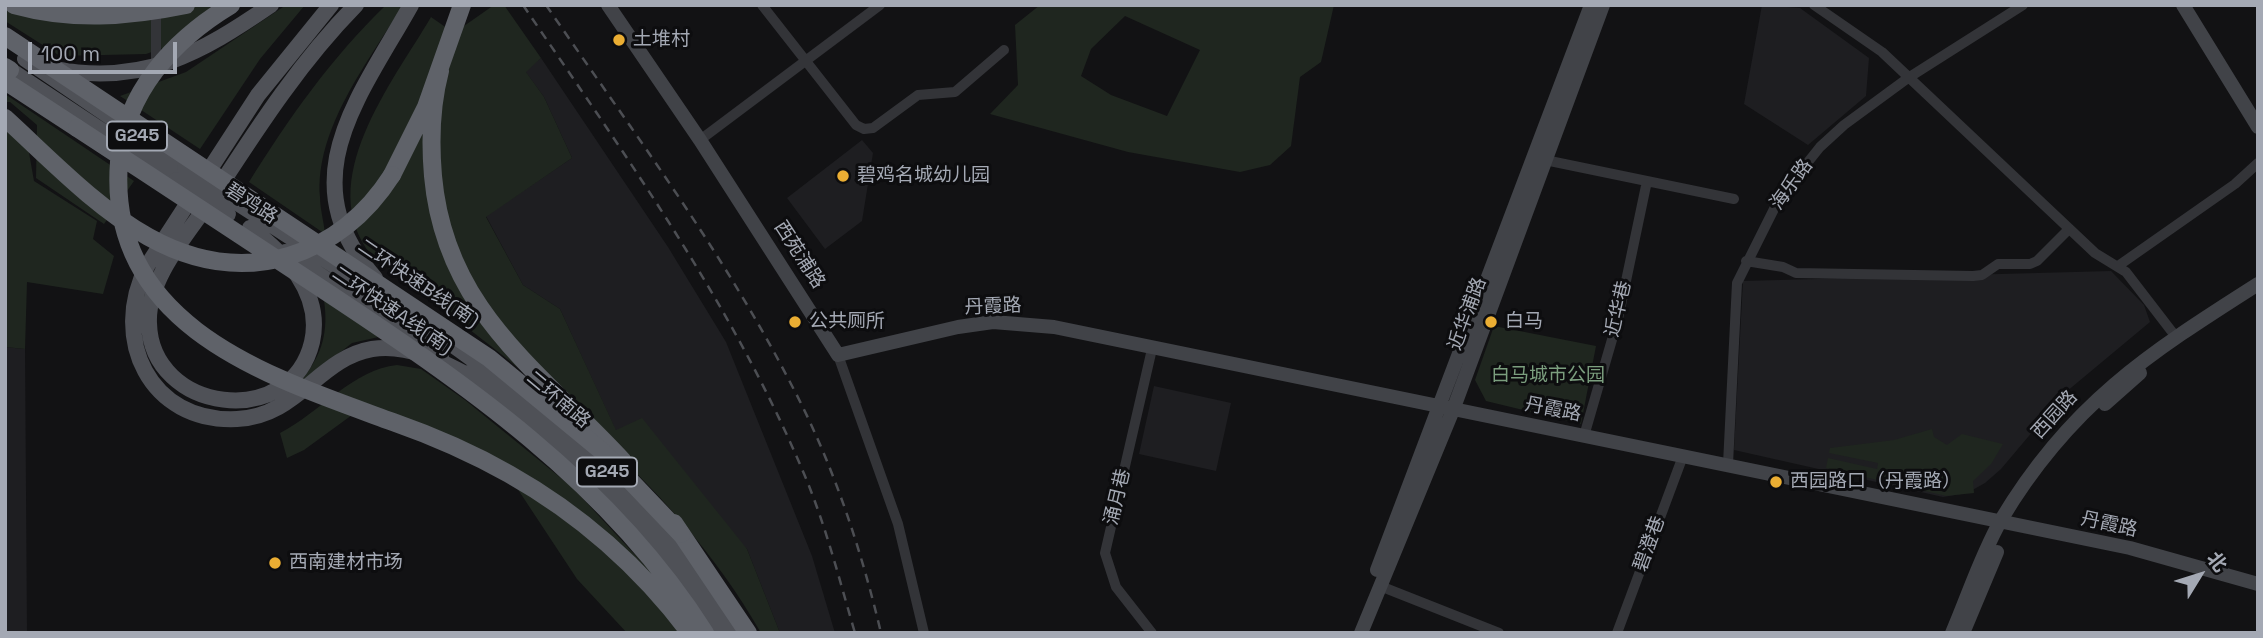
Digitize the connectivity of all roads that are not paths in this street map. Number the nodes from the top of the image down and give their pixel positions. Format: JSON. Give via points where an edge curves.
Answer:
{"nodes":[{"id":1,"x":15,"y":5,"type":"edge"},
{"id":2,"x":156,"y":5,"type":"edge"},
{"id":3,"x":186,"y":5,"type":"edge"},
{"id":4,"x":230,"y":5,"type":"edge"},
{"id":5,"x":271,"y":5,"type":"edge"},
{"id":6,"x":331,"y":5,"type":"edge"},
{"id":7,"x":356,"y":5,"type":"edge"},
{"id":8,"x":411,"y":5,"type":"edge"},
{"id":9,"x":462,"y":5,"type":"edge"},
{"id":10,"x":608,"y":5,"type":"edge"},
{"id":11,"x":762,"y":5,"type":"edge"},
{"id":12,"x":880,"y":5,"type":"edge"},
{"id":13,"x":1591,"y":5,"type":"edge"},
{"id":14,"x":1603,"y":5,"type":"edge"},
{"id":15,"x":1814,"y":5,"type":"edge"},
{"id":16,"x":2023,"y":5,"type":"edge"},
{"id":17,"x":2183,"y":5,"type":"edge"},
{"id":18,"x":5,"y":37,"type":"edge"},
{"id":19,"x":1004,"y":50,"type":"dead end"},
{"id":20,"x":805,"y":62,"type":"junction"},
{"id":21,"x":9,"y":64,"type":"edge"},
{"id":22,"x":160,"y":65,"type":"junction"},
{"id":23,"x":440,"y":71,"type":"junction"},
{"id":24,"x":1908,"y":78,"type":"junction"},
{"id":25,"x":5,"y":118,"type":"edge"},
{"id":26,"x":2258,"y":127,"type":"edge"},
{"id":27,"x":700,"y":140,"type":"junction"},
{"id":28,"x":1545,"y":160,"type":"junction"},
{"id":29,"x":2258,"y":163,"type":"edge"},
{"id":30,"x":1647,"y":181,"type":"junction"},
{"id":31,"x":1734,"y":199,"type":"dead end"},
{"id":32,"x":232,"y":208,"type":"junction"},
{"id":33,"x":250,"y":228,"type":"junction"},
{"id":34,"x":2069,"y":229,"type":"junction"},
{"id":35,"x":1746,"y":261,"type":"junction"},
{"id":36,"x":2118,"y":266,"type":"junction"},
{"id":37,"x":2258,"y":284,"type":"edge"},
{"id":38,"x":2258,"y":295,"type":"edge"},
{"id":39,"x":2176,"y":337,"type":"junction"},
{"id":40,"x":447,"y":342,"type":"junction"},
{"id":41,"x":1152,"y":349,"type":"junction"},
{"id":42,"x":838,"y":355,"type":"junction"},
{"id":43,"x":473,"y":379,"type":"junction"},
{"id":44,"x":1446,"y":408,"type":"junction"},
{"id":45,"x":1584,"y":436,"type":"junction"},
{"id":46,"x":1683,"y":456,"type":"junction"},
{"id":47,"x":1728,"y":464,"type":"junction"},
{"id":48,"x":2004,"y":523,"type":"junction"},
{"id":49,"x":681,"y":534,"type":"junction"},
{"id":50,"x":2258,"y":584,"type":"edge"},
{"id":51,"x":1380,"y":586,"type":"junction"},
{"id":52,"x":690,"y":633,"type":"edge"},
{"id":53,"x":705,"y":633,"type":"edge"},
{"id":54,"x":718,"y":633,"type":"edge"},
{"id":55,"x":735,"y":633,"type":"edge"},
{"id":56,"x":748,"y":633,"type":"edge"},
{"id":57,"x":924,"y":633,"type":"edge"},
{"id":58,"x":1152,"y":633,"type":"edge"},
{"id":59,"x":1352,"y":633,"type":"edge"},
{"id":60,"x":1362,"y":633,"type":"edge"},
{"id":61,"x":1499,"y":633,"type":"edge"},
{"id":62,"x":1617,"y":633,"type":"edge"},
{"id":63,"x":1952,"y":633,"type":"edge"},
{"id":64,"x":1964,"y":633,"type":"edge"}],
"edges":[{"from":1,"to":3,"type":"highway","bridge":true,"via":[[93,16]]},
{"from":2,"to":22,"type":"street"},
{"from":4,"to":22,"type":"main road","via":[[198,41]]},
{"from":4,"to":52,"type":"highway","bridge":true,"via":[[191,32],[161,62],[126,126],[119,165],[120,206],[135,255],[152,286],[192,329],[241,361],[294,386],[443,441],[542,494],[626,560]]},
{"from":5,"to":22,"type":"main road","via":[[209,47]]},
{"from":6,"to":43,"type":"main road","via":[[258,95],[147,266],[131,313],[137,354],[156,386],[173,401],[194,412],[227,419],[261,416],[282,407],[343,360],[374,348],[415,352]]},
{"from":7,"to":33,"type":"main road","via":[[279,97],[155,291],[149,331],[163,366],[183,387],[218,400],[256,398],[281,386],[299,370],[313,339],[312,305],[302,282],[281,254]]},
{"from":8,"to":40,"type":"main road","via":[[341,134],[332,191],[340,225],[362,262],[392,296]]},
{"from":9,"to":23,"type":"highway"},
{"from":10,"to":27,"type":"street","name":"西苑浦路"},
{"from":11,"to":20,"type":"street"},
{"from":12,"to":20,"type":"street"},
{"from":13,"to":44,"type":"street","name":"近华浦路"},
{"from":14,"to":28,"type":"street","name":"近华浦路"},
{"from":15,"to":24,"type":"street","via":[[1882,52]]},
{"from":16,"to":24,"type":"street","name":"海乐路"},
{"from":17,"to":26,"type":"street"},
{"from":18,"to":49,"type":"highway","name":"二环快速B线(南)","bridge":true,"via":[[489,358],[603,452]]},
{"from":19,"to":20,"type":"street","via":[[955,92],[918,95],[873,128],[864,129]]},
{"from":20,"to":27,"type":"street"},
{"from":21,"to":22,"type":"main road","via":[[77,72]]},
{"from":21,"to":32,"type":"main road","name":"碧鸡路","number":"G245","bridge":true},
{"from":21,"to":53,"type":"highway","name":"二环快速A线(南)","bridge":true,"via":[[501,414],[616,517],[668,579]]},
{"from":23,"to":25,"type":"highway","bridge":true,"via":[[404,154],[365,211],[313,246],[260,261],[212,260],[152,240],[98,203]]},
{"from":23,"to":49,"type":"highway","bridge":true,"via":[[432,119],[433,184],[445,240],[462,280],[504,341],[625,464]]},
{"from":24,"to":34,"type":"street"},
{"from":24,"to":35,"type":"street","name":"海乐路","via":[[1820,147],[1780,197]]},
{"from":27,"to":42,"type":"street","name":"西苑浦路"},
{"from":28,"to":30,"type":"street"},
{"from":28,"to":44,"type":"street","name":"近华浦路"},
{"from":29,"to":36,"type":"street"},
{"from":30,"to":31,"type":"street"},
{"from":30,"to":45,"type":"street","name":"近华巷","via":[[1618,319]]},
{"from":32,"to":33,"type":"main road","name":"碧鸡路","number":"G245"},
{"from":32,"to":40,"type":"main road","name":"碧鸡路","number":"G245"},
{"from":33,"to":43,"type":"main road","name":"碧鸡路","number":"G245"},
{"from":34,"to":35,"type":"street","via":[[2037,261],[1998,264],[1973,276],[1796,273]]},
{"from":34,"to":36,"type":"street"},
{"from":35,"to":47,"type":"street","name":"海乐路","via":[[1737,283]]},
{"from":36,"to":39,"type":"street"},
{"from":37,"to":39,"type":"street","name":"西园路"},
{"from":38,"to":48,"type":"street","name":"西园路","via":[[2150,366],[2097,411]]},
{"from":39,"to":48,"type":"street","name":"西园路","via":[[2116,381],[2069,426]]},
{"from":40,"to":55,"type":"main road","name":"二环南路","number":"G245","via":[[536,409],[615,480],[680,552]]},
{"from":41,"to":42,"type":"street","name":"丹霞路","via":[[1054,327],[993,322],[923,333]]},
{"from":41,"to":44,"type":"street","name":"丹霞路"},
{"from":41,"to":58,"type":"street","name":"涌月巷","via":[[1105,553],[1116,587]]},
{"from":42,"to":57,"type":"street","name":"西苑浦路","via":[[898,524]]},
{"from":43,"to":54,"type":"main road","name":"二环南路","number":"G245","via":[[566,453],[624,510],[677,572]]},
{"from":44,"to":45,"type":"street","name":"丹霞路"},
{"from":44,"to":51,"type":"street","name":"近华浦路"},
{"from":44,"to":59,"type":"street","name":"近华浦路"},
{"from":45,"to":46,"type":"street","name":"丹霞路"},
{"from":46,"to":47,"type":"street","name":"丹霞路"},
{"from":46,"to":62,"type":"street","name":"碧澄巷"},
{"from":47,"to":48,"type":"street","name":"丹霞路"},
{"from":48,"to":50,"type":"street","name":"丹霞路","via":[[2130,548]]},
{"from":48,"to":63,"type":"street","name":"西园路"},
{"from":48,"to":64,"type":"street","name":"西园路"},
{"from":49,"to":56,"type":"highway","name":"二环快速B线(南)"},
{"from":51,"to":60,"type":"street","name":"近华浦路"},
{"from":51,"to":61,"type":"street"}]}
